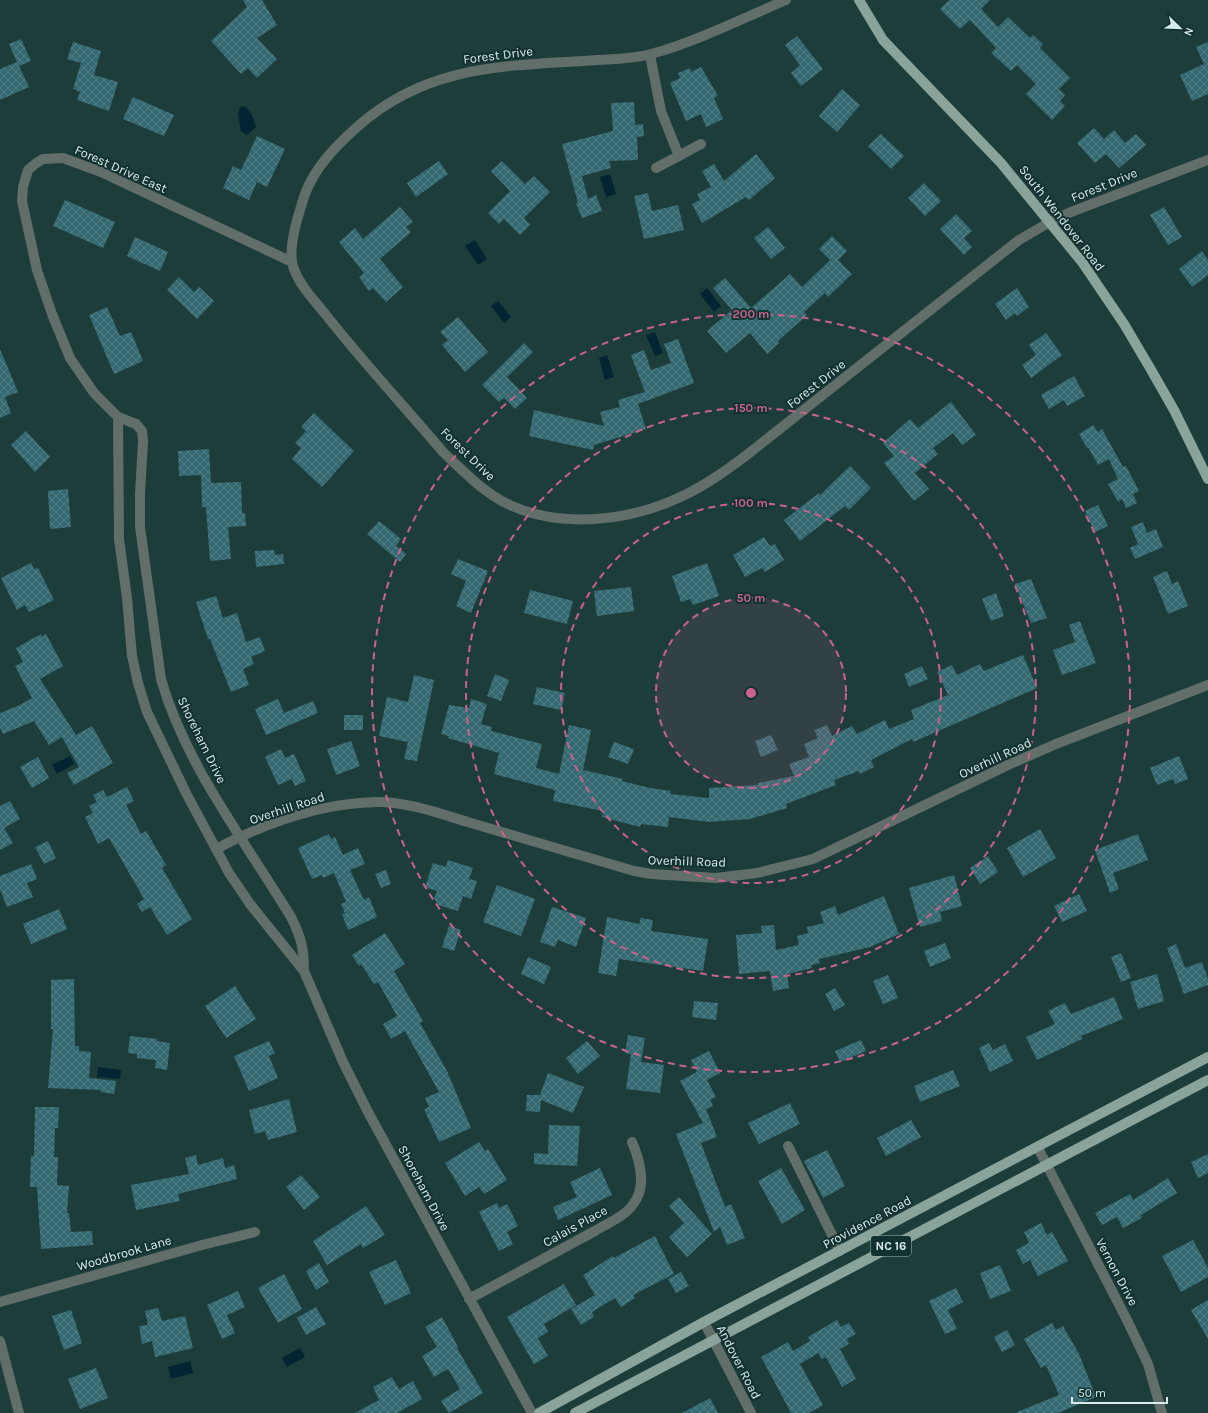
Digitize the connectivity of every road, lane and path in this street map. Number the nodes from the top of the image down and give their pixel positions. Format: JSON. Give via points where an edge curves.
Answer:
{"nodes":[{"id":1,"x":786,"y":0,"type":"edge"},
{"id":2,"x":859,"y":0,"type":"edge"},
{"id":3,"x":650,"y":55,"type":"junction"},
{"id":4,"x":701,"y":144,"type":"dead end"},
{"id":5,"x":679,"y":156,"type":"junction"},
{"id":6,"x":1208,"y":160,"type":"edge"},
{"id":7,"x":656,"y":168,"type":"dead end"},
{"id":8,"x":1050,"y":222,"type":"junction"},
{"id":9,"x":292,"y":262,"type":"junction"},
{"id":10,"x":116,"y":415,"type":"junction"},
{"id":11,"x":1208,"y":479,"type":"edge"},
{"id":12,"x":1208,"y":685,"type":"edge"},
{"id":13,"x":241,"y":836,"type":"junction"},
{"id":14,"x":216,"y":850,"type":"junction"},
{"id":15,"x":304,"y":970,"type":"junction"},
{"id":16,"x":1208,"y":1057,"type":"edge"},
{"id":17,"x":1208,"y":1080,"type":"edge"},
{"id":18,"x":632,"y":1142,"type":"dead end"},
{"id":19,"x":788,"y":1146,"type":"dead end"},
{"id":20,"x":1038,"y":1148,"type":"junction"},
{"id":21,"x":1047,"y":1166,"type":"junction"},
{"id":22,"x":255,"y":1232,"type":"dead end"},
{"id":23,"x":840,"y":1251,"type":"junction"},
{"id":24,"x":469,"y":1299,"type":"junction"},
{"id":25,"x":0,"y":1302,"type":"edge"},
{"id":26,"x":704,"y":1322,"type":"junction"},
{"id":27,"x":713,"y":1339,"type":"junction"},
{"id":28,"x":0,"y":1342,"type":"edge"},
{"id":29,"x":19,"y":1413,"type":"edge"},
{"id":30,"x":532,"y":1413,"type":"edge"},
{"id":31,"x":539,"y":1413,"type":"edge"},
{"id":32,"x":575,"y":1413,"type":"edge"},
{"id":33,"x":751,"y":1413,"type":"edge"},
{"id":34,"x":1162,"y":1413,"type":"edge"}],
"edges":[{"from":1,"to":3,"type":"street","name":"Forest Drive","via":[[713,32]]},
{"from":2,"to":8,"type":"main road","name":"South Wendover Road","via":[[883,40],[998,160]]},
{"from":3,"to":5,"type":"street","via":[[661,111]]},
{"from":3,"to":9,"type":"street","name":"Forest Drive","via":[[474,70],[402,95],[365,120],[316,171],[301,206],[294,235]]},
{"from":4,"to":5,"type":"street"},
{"from":5,"to":7,"type":"street"},
{"from":6,"to":8,"type":"street","name":"Forest Drive","via":[[1136,186]]},
{"from":8,"to":9,"type":"street","name":"Forest Drive","via":[[1019,240],[725,471],[663,505],[603,518],[574,519],[534,514],[511,506],[468,476],[443,452],[338,329],[308,291],[294,270]]},
{"from":8,"to":11,"type":"main road","name":"South Wendover Road","via":[[1082,262],[1124,324],[1174,410]]},
{"from":9,"to":10,"type":"street","name":"Forest Drive East","via":[[77,163],[43,159],[28,170],[22,201],[38,270],[52,314],[70,358],[94,393]]},
{"from":10,"to":13,"type":"street","name":"Shoreham Drive","via":[[136,424],[142,431],[140,527],[161,679],[173,715],[198,767]]},
{"from":10,"to":14,"type":"street","name":"Shoreham Drive","via":[[119,539],[132,656],[138,683],[168,757]]},
{"from":12,"to":13,"type":"street","name":"Overhill Road","via":[[1048,747],[813,859],[757,873],[716,878],[651,874],[419,808],[378,802],[318,809]]},
{"from":13,"to":14,"type":"street","name":"Overhill Road"},
{"from":13,"to":15,"type":"street","name":"Shoreham Drive","via":[[301,937]]},
{"from":14,"to":15,"type":"street","name":"Shoreham Drive","via":[[247,899]]},
{"from":15,"to":24,"type":"street","name":"Shoreham Drive","via":[[343,1062],[368,1112]]},
{"from":16,"to":20,"type":"main road","name":"Providence Road","number":"NC 16"},
{"from":17,"to":21,"type":"main road","number":"NC 16"},
{"from":18,"to":24,"type":"street","name":"Calais Place","via":[[641,1167],[641,1181],[640,1193],[628,1210]]},
{"from":19,"to":23,"type":"street"},
{"from":20,"to":21,"type":"street","name":"Vernon Drive"},
{"from":20,"to":23,"type":"main road","name":"Providence Road","number":"NC 16"},
{"from":21,"to":27,"type":"main road","number":"NC 16"},
{"from":21,"to":34,"type":"street","name":"Vernon Drive","via":[[1139,1345],[1156,1386]]},
{"from":22,"to":25,"type":"street","name":"Woodbrook Lane"},
{"from":23,"to":26,"type":"main road","name":"Providence Road","number":"NC 16"},
{"from":24,"to":30,"type":"street","name":"Shoreham Drive"},
{"from":26,"to":27,"type":"street","name":"Andover Road"},
{"from":26,"to":31,"type":"main road","name":"Providence Road","number":"NC 16"},
{"from":27,"to":32,"type":"main road","number":"NC 16"},
{"from":27,"to":33,"type":"street","name":"Andover Road"},
{"from":28,"to":29,"type":"street"}]}
